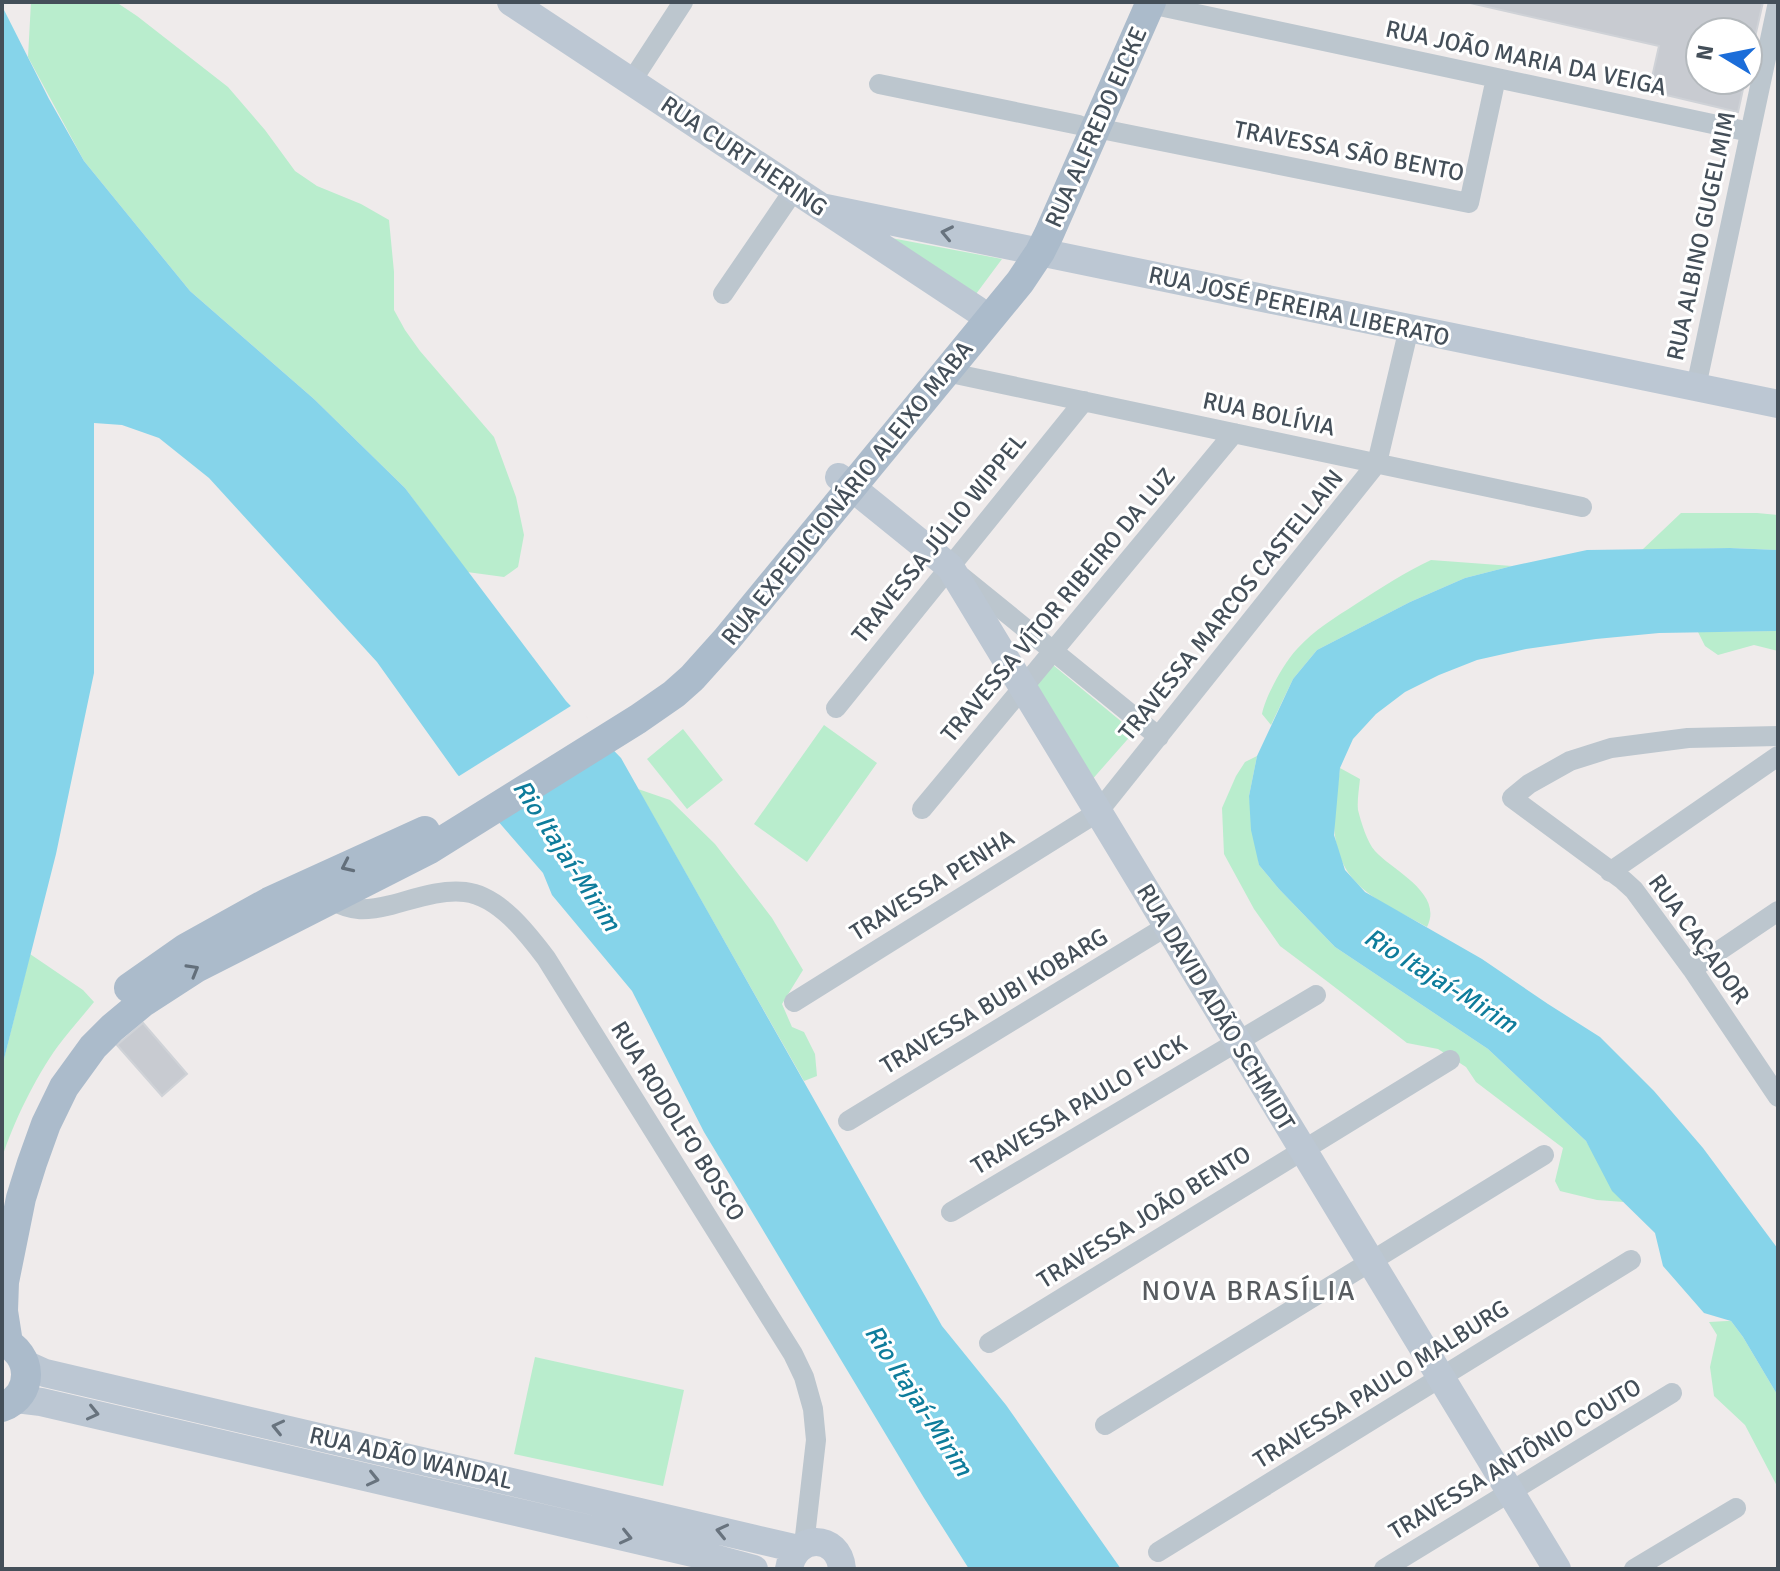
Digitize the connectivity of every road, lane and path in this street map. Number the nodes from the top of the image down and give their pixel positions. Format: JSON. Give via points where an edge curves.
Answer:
{"nodes":[{"id":1,"x":511,"y":2,"type":"edge"},
{"id":2,"x":683,"y":2,"type":"edge"},
{"id":3,"x":1778,"y":2,"type":"edge"},
{"id":4,"x":1145,"y":3,"type":"edge"},
{"id":5,"x":1496,"y":78,"type":"junction"},
{"id":6,"x":631,"y":82,"type":"junction"},
{"id":7,"x":879,"y":84,"type":"dead end"},
{"id":8,"x":1088,"y":126,"type":"junction"},
{"id":9,"x":1750,"y":132,"type":"junction"},
{"id":10,"x":794,"y":190,"type":"junction"},
{"id":11,"x":821,"y":207,"type":"junction"},
{"id":12,"x":1032,"y":250,"type":"junction"},
{"id":13,"x":723,"y":294,"type":"dead end"},
{"id":14,"x":977,"y":310,"type":"junction"},
{"id":15,"x":1409,"y":328,"type":"junction"},
{"id":16,"x":946,"y":372,"type":"junction"},
{"id":17,"x":1696,"y":387,"type":"junction"},
{"id":18,"x":1084,"y":401,"type":"junction"},
{"id":19,"x":1778,"y":404,"type":"edge"},
{"id":20,"x":1234,"y":433,"type":"junction"},
{"id":21,"x":1377,"y":463,"type":"junction"},
{"id":22,"x":845,"y":482,"type":"junction"},
{"id":23,"x":1582,"y":507,"type":"dead end"},
{"id":24,"x":950,"y":567,"type":"junction"},
{"id":25,"x":1053,"y":651,"type":"junction"},
{"id":26,"x":1022,"y":688,"type":"junction"},
{"id":27,"x":836,"y":708,"type":"dead end"},
{"id":28,"x":1778,"y":736,"type":"edge"},
{"id":29,"x":1159,"y":737,"type":"junction"},
{"id":30,"x":1778,"y":756,"type":"edge"},
{"id":31,"x":922,"y":809,"type":"dead end"},
{"id":32,"x":1098,"y":812,"type":"junction"},
{"id":33,"x":423,"y":842,"type":"junction"},
{"id":34,"x":1610,"y":872,"type":"junction"},
{"id":35,"x":331,"y":900,"type":"junction"},
{"id":36,"x":1778,"y":911,"type":"edge"},
{"id":37,"x":1167,"y":926,"type":"junction"},
{"id":38,"x":224,"y":940,"type":"junction"},
{"id":39,"x":1692,"y":969,"type":"junction"},
{"id":40,"x":1316,"y":995,"type":"dead end"},
{"id":41,"x":794,"y":1002,"type":"dead end"},
{"id":42,"x":1237,"y":1042,"type":"junction"},
{"id":43,"x":1450,"y":1060,"type":"dead end"},
{"id":44,"x":1770,"y":1070,"type":"edge"},
{"id":45,"x":1778,"y":1097,"type":"edge"},
{"id":46,"x":848,"y":1121,"type":"dead end"},
{"id":47,"x":1303,"y":1150,"type":"junction"},
{"id":48,"x":1544,"y":1155,"type":"dead end"},
{"id":49,"x":2,"y":1196,"type":"edge"},
{"id":50,"x":951,"y":1212,"type":"dead end"},
{"id":51,"x":1631,"y":1260,"type":"dead end"},
{"id":52,"x":1371,"y":1262,"type":"junction"},
{"id":53,"x":989,"y":1343,"type":"dead end"},
{"id":54,"x":12,"y":1349,"type":"edge"},
{"id":55,"x":1441,"y":1378,"type":"junction"},
{"id":56,"x":1672,"y":1393,"type":"dead end"},
{"id":57,"x":9,"y":1403,"type":"edge"},
{"id":58,"x":1105,"y":1425,"type":"dead end"},
{"id":59,"x":1510,"y":1492,"type":"junction"},
{"id":60,"x":1736,"y":1508,"type":"dead end"},
{"id":61,"x":1158,"y":1552,"type":"dead end"},
{"id":62,"x":797,"y":1554,"type":"edge"},
{"id":63,"x":845,"y":1567,"type":"edge"},
{"id":64,"x":754,"y":1569,"type":"edge"},
{"id":65,"x":1384,"y":1569,"type":"edge"},
{"id":66,"x":1557,"y":1569,"type":"edge"},
{"id":67,"x":1634,"y":1569,"type":"edge"}],
"edges":[{"from":1,"to":6,"type":"main road","name":"RUA CURT HERING"},
{"from":2,"to":6,"type":"street"},
{"from":3,"to":9,"type":"street","name":"RUA ALBINO GUGELMIM"},
{"from":4,"to":5,"type":"street","name":"RUA JOÃO MARIA DA VEIGA"},
{"from":4,"to":8,"type":"main road","name":"RUA ALFREDO EICKE"},
{"from":5,"to":8,"type":"street","name":"TRAVESSA SÃO BENTO","via":[[1469,203]]},
{"from":5,"to":9,"type":"street","name":"RUA JOÃO MARIA DA VEIGA"},
{"from":6,"to":10,"type":"main road","name":"RUA CURT HERING"},
{"from":7,"to":8,"type":"street"},
{"from":8,"to":12,"type":"main road","name":"RUA ALFREDO EICKE"},
{"from":9,"to":17,"type":"street","name":"RUA ALBINO GUGELMIM"},
{"from":10,"to":11,"type":"main road","name":"RUA CURT HERING"},
{"from":10,"to":13,"type":"street"},
{"from":12,"to":11,"type":"main road","name":"RUA JOSÉ PEREIRA LIBERATO","one_way":true},
{"from":11,"to":14,"type":"main road","name":"RUA CURT HERING"},
{"from":12,"to":14,"type":"main road","name":"RUA EXPEDICIONÁRIO ALEIXO MABA"},
{"from":12,"to":15,"type":"main road","name":"RUA JOSÉ PEREIRA LIBERATO"},
{"from":12,"to":16,"type":"main road","name":"RUA EXPEDICIONÁRIO ALEIXO MABA","via":[[1020,282]]},
{"from":14,"to":22,"type":"main road","name":"RUA EXPEDICIONÁRIO ALEIXO MABA"},
{"from":15,"to":17,"type":"main road","name":"RUA JOSÉ PEREIRA LIBERATO"},
{"from":15,"to":21,"type":"street","name":"TRAVESSA MARCOS CASTELLAIN"},
{"from":16,"to":18,"type":"street","name":"RUA BOLÍVIA"},
{"from":16,"to":22,"type":"main road","name":"RUA EXPEDICIONÁRIO ALEIXO MABA"},
{"from":17,"to":19,"type":"main road","name":"RUA JOSÉ PEREIRA LIBERATO"},
{"from":18,"to":20,"type":"street","name":"RUA BOLÍVIA"},
{"from":18,"to":24,"type":"street","name":"TRAVESSA JÚLIO WIPPEL"},
{"from":20,"to":21,"type":"street","name":"RUA BOLÍVIA"},
{"from":20,"to":25,"type":"street","name":"TRAVESSA VÍTOR RIBEIRO DA LUZ"},
{"from":21,"to":23,"type":"street","name":"RUA BOLÍVIA"},
{"from":21,"to":29,"type":"street","name":"TRAVESSA MARCOS CASTELLAIN"},
{"from":22,"to":24,"type":"main road","name":"RUA DAVID ADÃO SCHMIDT"},
{"from":22,"to":33,"type":"main road","name":"RUA EXPEDICIONÁRIO ALEIXO MABA","via":[[633,711]]},
{"from":24,"to":25,"type":"street"},
{"from":24,"to":26,"type":"main road","name":"RUA DAVID ADÃO SCHMIDT"},
{"from":24,"to":27,"type":"street","name":"TRAVESSA JÚLIO WIPPEL"},
{"from":25,"to":26,"type":"street","name":"TRAVESSA VÍTOR RIBEIRO DA LUZ"},
{"from":25,"to":29,"type":"street"},
{"from":26,"to":31,"type":"street","name":"TRAVESSA VÍTOR RIBEIRO DA LUZ"},
{"from":26,"to":32,"type":"main road","name":"RUA DAVID ADÃO SCHMIDT"},
{"from":28,"to":34,"type":"street","name":"RUA CAÇADOR","via":[[1688,738],[1611,748],[1570,761],[1512,798]]},
{"from":29,"to":32,"type":"street","name":"TRAVESSA MARCOS CASTELLAIN"},
{"from":30,"to":34,"type":"street"},
{"from":32,"to":37,"type":"main road","name":"RUA DAVID ADÃO SCHMIDT"},
{"from":32,"to":41,"type":"street","name":"TRAVESSA PENHA"},
{"from":33,"to":35,"type":"main road"},
{"from":33,"to":38,"type":"main road","one_way":true,"via":[[369,855],[269,902]]},
{"from":34,"to":39,"type":"street","name":"RUA CAÇADOR","via":[[1634,890]]},
{"from":35,"to":38,"type":"main road"},
{"from":35,"to":62,"type":"street","name":"RUA RODOLFO BOSCO","via":[[368,911],[465,892],[505,913],[546,958],[804,1377],[816,1440]]},
{"from":36,"to":39,"type":"street"},
{"from":37,"to":42,"type":"main road","name":"RUA DAVID ADÃO SCHMIDT"},
{"from":37,"to":46,"type":"street","name":"TRAVESSA BUBI KOBARG"},
{"from":38,"to":49,"type":"main road","via":[[155,969],[88,1024],[29,1114]]},
{"from":54,"to":38,"type":"main road","one_way":true,"via":[[3,1311],[13,1234],[32,1163],[64,1087],[93,1047],[132,1011]]},
{"from":39,"to":44,"type":"street","name":"RUA CAÇADOR"},
{"from":40,"to":42,"type":"street","name":"TRAVESSA PAULO FUCK"},
{"from":42,"to":47,"type":"main road","name":"RUA DAVID ADÃO SCHMIDT"},
{"from":42,"to":50,"type":"street","name":"TRAVESSA PAULO FUCK"},
{"from":43,"to":47,"type":"street","name":"TRAVESSA JOÃO BENTO"},
{"from":44,"to":45,"type":"street","name":"RUA CAÇADOR"},
{"from":47,"to":52,"type":"main road","name":"RUA DAVID ADÃO SCHMIDT"},
{"from":47,"to":53,"type":"street","name":"TRAVESSA JOÃO BENTO"},
{"from":48,"to":52,"type":"street"},
{"from":51,"to":55,"type":"street","name":"TRAVESSA PAULO MALBURG"},
{"from":52,"to":55,"type":"main road","name":"RUA DAVID ADÃO SCHMIDT"},
{"from":52,"to":58,"type":"street"},
{"from":54,"to":57,"type":"main road","via":[[27,1373],[26,1383]]},
{"from":62,"to":54,"type":"main road","name":"RUA ADÃO WANDAL","one_way":true,"via":[[45,1373]]},
{"from":55,"to":59,"type":"main road","name":"RUA DAVID ADÃO SCHMIDT"},
{"from":55,"to":61,"type":"street","name":"TRAVESSA PAULO MALBURG"},
{"from":56,"to":59,"type":"street","name":"TRAVESSA ANTÔNIO COUTO"},
{"from":57,"to":64,"type":"main road","name":"RUA ADÃO WANDAL","one_way":true,"via":[[41,1402]]},
{"from":59,"to":65,"type":"street","name":"TRAVESSA ANTÔNIO COUTO"},
{"from":59,"to":66,"type":"main road","name":"RUA DAVID ADÃO SCHMIDT"},
{"from":60,"to":67,"type":"street"},
{"from":62,"to":63,"type":"main road","name":"RUA ADÃO WANDAL","via":[[824,1543]]}]}
